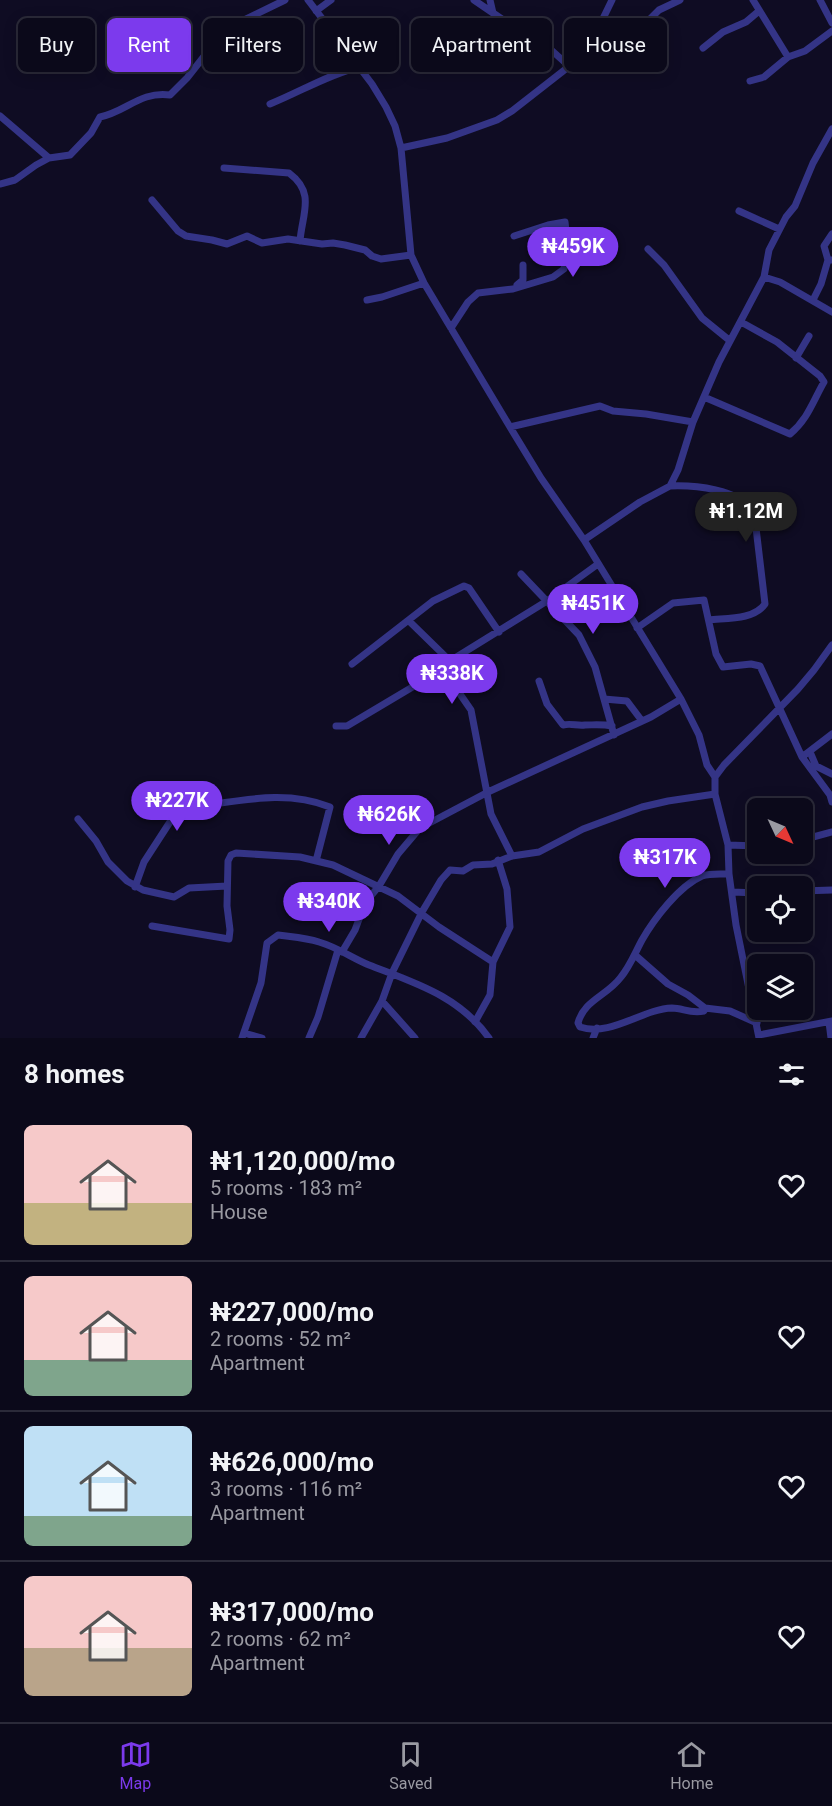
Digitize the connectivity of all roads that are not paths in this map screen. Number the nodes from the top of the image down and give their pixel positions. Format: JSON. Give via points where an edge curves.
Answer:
{"nodes":[{"id":1,"x":285,"y":0,"type":"edge"},
{"id":2,"x":308,"y":0,"type":"edge"},
{"id":3,"x":331,"y":0,"type":"edge"},
{"id":4,"x":474,"y":0,"type":"edge"},
{"id":5,"x":490,"y":0,"type":"edge"},
{"id":6,"x":612,"y":0,"type":"edge"},
{"id":7,"x":680,"y":0,"type":"edge"},
{"id":8,"x":753,"y":0,"type":"edge"},
{"id":9,"x":820,"y":0,"type":"edge"},
{"id":10,"x":316,"y":11,"type":"junction"},
{"id":11,"x":759,"y":11,"type":"junction"},
{"id":12,"x":493,"y":13,"type":"junction"},
{"id":13,"x":321,"y":18,"type":"edge"},
{"id":14,"x":604,"y":18,"type":"edge"},
{"id":15,"x":652,"y":18,"type":"edge"},
{"id":16,"x":832,"y":23,"type":"edge"},
{"id":17,"x":832,"y":31,"type":"edge"},
{"id":18,"x":703,"y":48,"type":"dead end"},
{"id":19,"x":789,"y":57,"type":"junction"},
{"id":20,"x":564,"y":62,"type":"edge"},
{"id":21,"x":345,"y":72,"type":"edge"},
{"id":22,"x":362,"y":72,"type":"edge"},
{"id":23,"x":564,"y":72,"type":"edge"},
{"id":24,"x":750,"y":81,"type":"dead end"},
{"id":25,"x":270,"y":105,"type":"dead end"},
{"id":26,"x":0,"y":116,"type":"edge"},
{"id":27,"x":832,"y":129,"type":"edge"},
{"id":28,"x":401,"y":148,"type":"junction"},
{"id":29,"x":49,"y":158,"type":"junction"},
{"id":30,"x":224,"y":168,"type":"dead end"},
{"id":31,"x":0,"y":184,"type":"edge"},
{"id":32,"x":152,"y":200,"type":"dead end"},
{"id":33,"x":740,"y":211,"type":"dead end"},
{"id":34,"x":780,"y":229,"type":"junction"},
{"id":35,"x":832,"y":234,"type":"edge"},
{"id":36,"x":514,"y":236,"type":"dead end"},
{"id":37,"x":300,"y":241,"type":"junction"},
{"id":38,"x":648,"y":249,"type":"dead end"},
{"id":39,"x":411,"y":255,"type":"junction"},
{"id":40,"x":830,"y":260,"type":"edge"},
{"id":41,"x":523,"y":265,"type":"dead end"},
{"id":42,"x":764,"y":277,"type":"junction"},
{"id":43,"x":424,"y":283,"type":"junction"},
{"id":44,"x":513,"y":289,"type":"junction"},
{"id":45,"x":368,"y":300,"type":"dead end"},
{"id":46,"x":813,"y":300,"type":"junction"},
{"id":47,"x":832,"y":312,"type":"edge"},
{"id":48,"x":741,"y":322,"type":"junction"},
{"id":49,"x":451,"y":328,"type":"junction"},
{"id":50,"x":809,"y":336,"type":"dead end"},
{"id":51,"x":729,"y":340,"type":"junction"},
{"id":52,"x":796,"y":358,"type":"junction"},
{"id":53,"x":704,"y":397,"type":"junction"},
{"id":54,"x":693,"y":422,"type":"junction"},
{"id":55,"x":510,"y":427,"type":"junction"},
{"id":56,"x":670,"y":486,"type":"junction"},
{"id":57,"x":584,"y":540,"type":"junction"},
{"id":58,"x":598,"y":564,"type":"junction"},
{"id":59,"x":521,"y":574,"type":"dead end"},
{"id":60,"x":547,"y":601,"type":"junction"},
{"id":61,"x":709,"y":620,"type":"junction"},
{"id":62,"x":408,"y":621,"type":"junction"},
{"id":63,"x":637,"y":628,"type":"junction"},
{"id":64,"x":499,"y":632,"type":"junction"},
{"id":65,"x":832,"y":645,"type":"edge"},
{"id":66,"x":450,"y":661,"type":"junction"},
{"id":67,"x":352,"y":663,"type":"dead end"},
{"id":68,"x":539,"y":681,"type":"dead end"},
{"id":69,"x":601,"y":690,"type":"junction"},
{"id":70,"x":603,"y":699,"type":"junction"},
{"id":71,"x":612,"y":699,"type":"junction"},
{"id":72,"x":681,"y":699,"type":"junction"},
{"id":73,"x":780,"y":705,"type":"junction"},
{"id":74,"x":642,"y":721,"type":"junction"},
{"id":75,"x":336,"y":726,"type":"dead end"},
{"id":76,"x":612,"y":726,"type":"junction"},
{"id":77,"x":832,"y":734,"type":"edge"},
{"id":78,"x":614,"y":735,"type":"junction"},
{"id":79,"x":810,"y":752,"type":"junction"},
{"id":80,"x":802,"y":757,"type":"junction"},
{"id":81,"x":708,"y":765,"type":"junction"},
{"id":82,"x":724,"y":765,"type":"junction"},
{"id":83,"x":832,"y":774,"type":"edge"},
{"id":84,"x":716,"y":777,"type":"junction"},
{"id":85,"x":163,"y":786,"type":"dead end"},
{"id":86,"x":488,"y":792,"type":"junction"},
{"id":87,"x":714,"y":794,"type":"junction"},
{"id":88,"x":832,"y":802,"type":"edge"},
{"id":89,"x":200,"y":806,"type":"dead end"},
{"id":90,"x":78,"y":819,"type":"dead end"},
{"id":91,"x":832,"y":832,"type":"edge"},
{"id":92,"x":813,"y":837,"type":"edge"},
{"id":93,"x":728,"y":845,"type":"junction"},
{"id":94,"x":747,"y":846,"type":"edge"},
{"id":95,"x":512,"y":856,"type":"junction"},
{"id":96,"x":316,"y":861,"type":"junction"},
{"id":97,"x":498,"y":861,"type":"junction"},
{"id":98,"x":729,"y":874,"type":"junction"},
{"id":99,"x":227,"y":886,"type":"junction"},
{"id":100,"x":379,"y":886,"type":"junction"},
{"id":101,"x":135,"y":887,"type":"junction"},
{"id":102,"x":832,"y":890,"type":"edge"},
{"id":103,"x":813,"y":891,"type":"edge"},
{"id":104,"x":732,"y":892,"type":"junction"},
{"id":105,"x":747,"y":892,"type":"edge"},
{"id":106,"x":421,"y":915,"type":"junction"},
{"id":107,"x":152,"y":926,"type":"dead end"},
{"id":108,"x":340,"y":951,"type":"junction"},
{"id":109,"x":635,"y":955,"type":"junction"},
{"id":110,"x":493,"y":962,"type":"junction"},
{"id":111,"x":392,"y":973,"type":"junction"},
{"id":112,"x":382,"y":1001,"type":"junction"},
{"id":113,"x":705,"y":1008,"type":"junction"},
{"id":114,"x":475,"y":1022,"type":"junction"},
{"id":115,"x":831,"y":1022,"type":"edge"},
{"id":116,"x":757,"y":1023,"type":"junction"},
{"id":117,"x":597,"y":1028,"type":"junction"},
{"id":118,"x":243,"y":1035,"type":"edge"},
{"id":119,"x":759,"y":1036,"type":"edge"},
{"id":120,"x":262,"y":1038,"type":"edge"},
{"id":121,"x":309,"y":1038,"type":"edge"},
{"id":122,"x":361,"y":1038,"type":"edge"},
{"id":123,"x":415,"y":1038,"type":"edge"},
{"id":124,"x":489,"y":1038,"type":"edge"},
{"id":125,"x":592,"y":1038,"type":"edge"},
{"id":126,"x":831,"y":1038,"type":"edge"}],
"edges":[{"from":1,"to":29,"type":"street","via":[[220,36],[170,95],[145,96],[100,117],[70,156]]},
{"from":2,"to":10,"type":"street"},
{"from":3,"to":10,"type":"street"},
{"from":4,"to":12,"type":"street"},
{"from":5,"to":12,"type":"street"},
{"from":6,"to":14,"type":"street"},
{"from":7,"to":15,"type":"street"},
{"from":8,"to":11,"type":"street"},
{"from":9,"to":16,"type":"street"},
{"from":10,"to":13,"type":"street"},
{"from":11,"to":18,"type":"street"},
{"from":11,"to":19,"type":"street"},
{"from":12,"to":20,"type":"street"},
{"from":17,"to":19,"type":"street","via":[[805,51]]},
{"from":19,"to":24,"type":"street","via":[[764,77]]},
{"from":21,"to":25,"type":"street"},
{"from":22,"to":28,"type":"street","via":[[396,126]]},
{"from":23,"to":28,"type":"street","via":[[497,120],[447,138]]},
{"from":26,"to":29,"type":"street"},
{"from":27,"to":34,"type":"street"},
{"from":28,"to":39,"type":"street"},
{"from":29,"to":31,"type":"street","via":[[15,180]]},
{"from":30,"to":37,"type":"street","via":[[289,173],[295,177],[306,194]]},
{"from":32,"to":37,"type":"street","via":[[186,236],[226,244],[247,236],[262,243]]},
{"from":33,"to":34,"type":"street"},
{"from":34,"to":42,"type":"street","via":[[769,250]]},
{"from":35,"to":40,"type":"street","via":[[824,246]]},
{"from":36,"to":44,"type":"street","via":[[566,222],[568,249],[564,269],[553,277]]},
{"from":37,"to":39,"type":"street","via":[[345,245],[381,258]]},
{"from":38,"to":51,"type":"street","via":[[702,318]]},
{"from":39,"to":43,"type":"street"},
{"from":40,"to":46,"type":"street"},
{"from":41,"to":44,"type":"street","via":[[524,280]]},
{"from":42,"to":46,"type":"street"},
{"from":42,"to":48,"type":"street"},
{"from":43,"to":45,"type":"street"},
{"from":43,"to":49,"type":"street"},
{"from":44,"to":49,"type":"street","via":[[473,296]]},
{"from":46,"to":47,"type":"street"},
{"from":48,"to":51,"type":"street"},
{"from":48,"to":52,"type":"street","via":[[767,334]]},
{"from":49,"to":55,"type":"street"},
{"from":50,"to":52,"type":"street"},
{"from":51,"to":53,"type":"street"},
{"from":52,"to":53,"type":"street","via":[[824,382],[810,412],[790,434]]},
{"from":53,"to":54,"type":"street"},
{"from":54,"to":55,"type":"street","via":[[600,406]]},
{"from":54,"to":56,"type":"street"},
{"from":55,"to":57,"type":"street"},
{"from":56,"to":57,"type":"street"},
{"from":56,"to":61,"type":"street","via":[[711,488],[749,504],[753,511],[765,604],[753,614]]},
{"from":57,"to":58,"type":"street"},
{"from":58,"to":60,"type":"street"},
{"from":58,"to":63,"type":"street"},
{"from":59,"to":60,"type":"street"},
{"from":60,"to":64,"type":"street"},
{"from":60,"to":69,"type":"street","via":[[579,635]]},
{"from":61,"to":63,"type":"street","via":[[704,600],[700,599],[673,603]]},
{"from":61,"to":73,"type":"street","via":[[723,667],[760,666]]},
{"from":62,"to":64,"type":"street","via":[[433,601],[466,586]]},
{"from":62,"to":66,"type":"street"},
{"from":62,"to":67,"type":"street"},
{"from":63,"to":72,"type":"street"},
{"from":64,"to":66,"type":"street"},
{"from":65,"to":73,"type":"street"},
{"from":66,"to":75,"type":"street","via":[[347,726]]},
{"from":66,"to":86,"type":"street","via":[[447,665],[451,681],[471,710]]},
{"from":68,"to":76,"type":"street","via":[[547,704],[563,724]]},
{"from":69,"to":70,"type":"street"},
{"from":69,"to":71,"type":"street"},
{"from":70,"to":71,"type":"street"},
{"from":70,"to":76,"type":"street"},
{"from":71,"to":74,"type":"street","via":[[627,701]]},
{"from":72,"to":74,"type":"street"},
{"from":72,"to":81,"type":"street","via":[[699,735]]},
{"from":73,"to":80,"type":"street"},
{"from":73,"to":82,"type":"street"},
{"from":74,"to":78,"type":"street"},
{"from":76,"to":78,"type":"street"},
{"from":77,"to":79,"type":"street"},
{"from":78,"to":86,"type":"street"},
{"from":79,"to":80,"type":"street"},
{"from":79,"to":83,"type":"street","via":[[816,766]]},
{"from":80,"to":88,"type":"street"},
{"from":81,"to":82,"type":"street"},
{"from":81,"to":84,"type":"street"},
{"from":82,"to":84,"type":"street"},
{"from":84,"to":87,"type":"street"},
{"from":85,"to":101,"type":"street","via":[[178,800],[179,808],[144,862]]},
{"from":86,"to":95,"type":"street","via":[[491,814]]},
{"from":86,"to":100,"type":"street","via":[[420,828]]},
{"from":87,"to":93,"type":"street"},
{"from":87,"to":95,"type":"street","via":[[642,807],[583,829],[538,852]]},
{"from":89,"to":96,"type":"street","via":[[289,797],[330,807]]},
{"from":90,"to":101,"type":"street","via":[[108,862]]},
{"from":91,"to":92,"type":"street"},
{"from":93,"to":94,"type":"street"},
{"from":93,"to":98,"type":"street"},
{"from":95,"to":97,"type":"street"},
{"from":96,"to":99,"type":"street","via":[[300,856],[236,853],[228,861]]},
{"from":96,"to":100,"type":"street"},
{"from":97,"to":106,"type":"street","via":[[445,873]]},
{"from":97,"to":110,"type":"street","via":[[507,889],[510,927]]},
{"from":98,"to":104,"type":"street"},
{"from":98,"to":109,"type":"street","via":[[704,875],[689,883],[672,900]]},
{"from":99,"to":101,"type":"street","via":[[189,888],[174,897]]},
{"from":99,"to":107,"type":"street","via":[[229,939]]},
{"from":100,"to":106,"type":"street"},
{"from":100,"to":108,"type":"street","via":[[365,903],[355,930]]},
{"from":102,"to":103,"type":"street"},
{"from":104,"to":105,"type":"street"},
{"from":104,"to":116,"type":"street"},
{"from":106,"to":110,"type":"street"},
{"from":106,"to":111,"type":"street"},
{"from":108,"to":111,"type":"street"},
{"from":108,"to":118,"type":"street","via":[[296,937],[272,937],[267,943],[261,983]]},
{"from":108,"to":121,"type":"street"},
{"from":109,"to":113,"type":"street","via":[[668,984]]},
{"from":109,"to":117,"type":"street","via":[[608,992],[584,1007],[580,1027]]},
{"from":110,"to":114,"type":"street","via":[[490,995]]},
{"from":111,"to":112,"type":"street"},
{"from":111,"to":114,"type":"street","via":[[453,1002]]},
{"from":112,"to":122,"type":"street"},
{"from":112,"to":123,"type":"street"},
{"from":113,"to":116,"type":"street","via":[[730,1011]]},
{"from":113,"to":117,"type":"street","via":[[699,1012],[673,1008]]},
{"from":114,"to":124,"type":"street"},
{"from":115,"to":119,"type":"street"},
{"from":115,"to":126,"type":"street"},
{"from":116,"to":119,"type":"street"},
{"from":117,"to":125,"type":"street"},
{"from":118,"to":120,"type":"street"}]}
